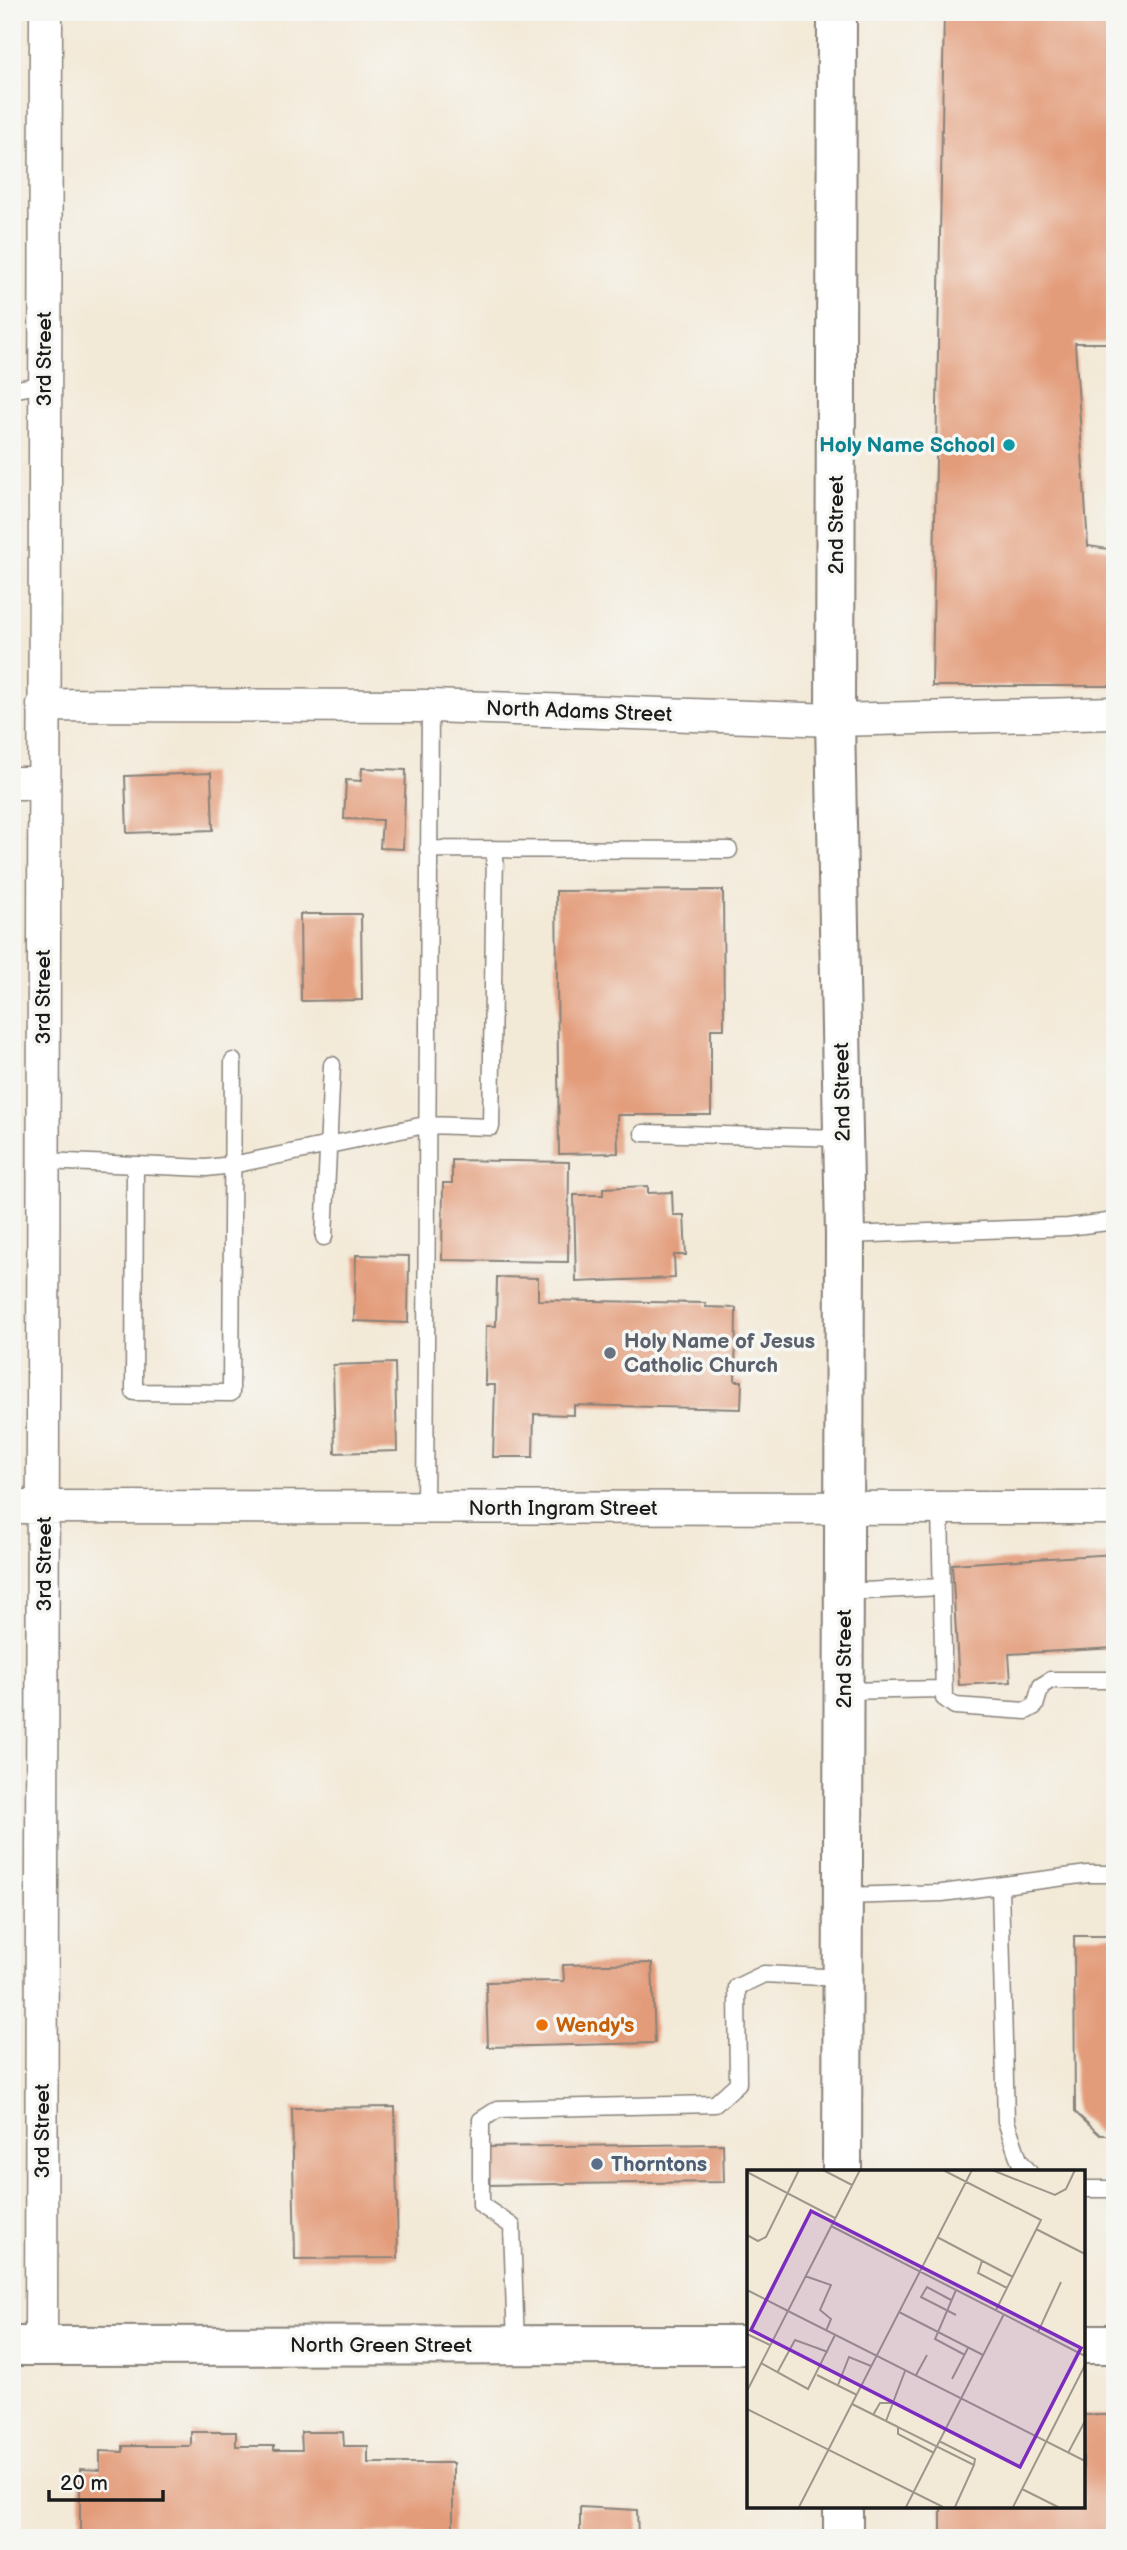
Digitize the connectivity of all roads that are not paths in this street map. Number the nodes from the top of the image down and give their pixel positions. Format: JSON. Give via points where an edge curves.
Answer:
{"nodes":[{"id":1,"x":46,"y":12,"type":"edge"},
{"id":2,"x":837,"y":12,"type":"edge"},
{"id":3,"x":44,"y":384,"type":"junction"},
{"id":4,"x":12,"y":390,"type":"edge"},
{"id":5,"x":43,"y":705,"type":"junction"},
{"id":6,"x":430,"y":706,"type":"junction"},
{"id":7,"x":1115,"y":713,"type":"edge"},
{"id":8,"x":835,"y":720,"type":"junction"},
{"id":9,"x":27,"y":783,"type":"edge"},
{"id":10,"x":428,"y":849,"type":"junction"},
{"id":11,"x":495,"y":849,"type":"junction"},
{"id":12,"x":729,"y":850,"type":"dead end"},
{"id":13,"x":233,"y":1060,"type":"dead end"},
{"id":14,"x":332,"y":1065,"type":"dead end"},
{"id":15,"x":425,"y":1125,"type":"junction"},
{"id":16,"x":643,"y":1133,"type":"dead end"},
{"id":17,"x":843,"y":1138,"type":"junction"},
{"id":18,"x":330,"y":1145,"type":"junction"},
{"id":19,"x":44,"y":1161,"type":"junction"},
{"id":20,"x":135,"y":1165,"type":"junction"},
{"id":21,"x":232,"y":1165,"type":"junction"},
{"id":22,"x":1115,"y":1222,"type":"edge"},
{"id":23,"x":845,"y":1235,"type":"junction"},
{"id":24,"x":324,"y":1237,"type":"dead end"},
{"id":25,"x":12,"y":1507,"type":"edge"},
{"id":26,"x":44,"y":1508,"type":"junction"},
{"id":27,"x":425,"y":1508,"type":"junction"},
{"id":28,"x":845,"y":1508,"type":"junction"},
{"id":29,"x":940,"y":1508,"type":"junction"},
{"id":30,"x":1115,"y":1508,"type":"edge"},
{"id":31,"x":941,"y":1587,"type":"junction"},
{"id":32,"x":844,"y":1592,"type":"junction"},
{"id":33,"x":1115,"y":1680,"type":"edge"},
{"id":34,"x":942,"y":1689,"type":"junction"},
{"id":35,"x":844,"y":1691,"type":"junction"},
{"id":36,"x":1115,"y":1874,"type":"edge"},
{"id":37,"x":1000,"y":1886,"type":"junction"},
{"id":38,"x":844,"y":1896,"type":"junction"},
{"id":39,"x":843,"y":1978,"type":"junction"},
{"id":40,"x":842,"y":2170,"type":"edge"},
{"id":41,"x":1028,"y":2170,"type":"edge"},
{"id":42,"x":1085,"y":2189,"type":"edge"},
{"id":43,"x":1115,"y":2189,"type":"edge"},
{"id":44,"x":1085,"y":2344,"type":"edge"},
{"id":45,"x":1115,"y":2344,"type":"edge"},
{"id":46,"x":516,"y":2345,"type":"junction"},
{"id":47,"x":747,"y":2345,"type":"edge"},
{"id":48,"x":27,"y":2346,"type":"edge"},
{"id":49,"x":843,"y":2508,"type":"edge"},
{"id":50,"x":843,"y":2538,"type":"edge"}],
"edges":[{"from":1,"to":3,"type":"street","name":"3rd Street"},
{"from":2,"to":8,"type":"main road","name":"2nd Street"},
{"from":3,"to":4,"type":"lane"},
{"from":3,"to":5,"type":"street","name":"3rd Street"},
{"from":5,"to":6,"type":"street","name":"North Adams Street"},
{"from":5,"to":9,"type":"street","name":"3rd Street"},
{"from":6,"to":8,"type":"street","name":"North Adams Street"},
{"from":6,"to":10,"type":"lane"},
{"from":7,"to":8,"type":"street","name":"North Adams Street"},
{"from":8,"to":17,"type":"main road","name":"2nd Street"},
{"from":9,"to":19,"type":"street","name":"3rd Street"},
{"from":10,"to":11,"type":"lane"},
{"from":10,"to":15,"type":"lane"},
{"from":11,"to":12,"type":"lane"},
{"from":11,"to":15,"type":"lane","via":[[491,1127]]},
{"from":13,"to":21,"type":"lane"},
{"from":14,"to":18,"type":"lane"},
{"from":15,"to":18,"type":"lane"},
{"from":15,"to":27,"type":"lane"},
{"from":16,"to":17,"type":"lane"},
{"from":17,"to":23,"type":"main road","name":"2nd Street"},
{"from":18,"to":21,"type":"lane"},
{"from":18,"to":24,"type":"lane"},
{"from":19,"to":20,"type":"lane"},
{"from":19,"to":26,"type":"street","name":"3rd Street"},
{"from":20,"to":21,"type":"lane"},
{"from":20,"to":21,"type":"lane","via":[[134,1392],[231,1393]]},
{"from":22,"to":23,"type":"lane"},
{"from":23,"to":28,"type":"main road","name":"2nd Street"},
{"from":25,"to":26,"type":"street","name":"North Ingram Street"},
{"from":26,"to":27,"type":"street","name":"North Ingram Street"},
{"from":26,"to":48,"type":"street","name":"3rd Street"},
{"from":27,"to":28,"type":"street","name":"North Ingram Street"},
{"from":28,"to":29,"type":"street","name":"North Ingram Street"},
{"from":28,"to":32,"type":"main road","name":"2nd Street"},
{"from":29,"to":30,"type":"street","name":"North Ingram Street"},
{"from":29,"to":31,"type":"lane"},
{"from":31,"to":32,"type":"lane"},
{"from":31,"to":34,"type":"lane"},
{"from":32,"to":35,"type":"main road","name":"2nd Street"},
{"from":33,"to":34,"type":"lane","via":[[1051,1680],[1041,1686],[1035,1706],[1026,1711],[955,1706],[944,1698]]},
{"from":34,"to":35,"type":"lane"},
{"from":35,"to":38,"type":"main road","name":"2nd Street"},
{"from":36,"to":37,"type":"lane"},
{"from":37,"to":38,"type":"lane"},
{"from":37,"to":41,"type":"lane","via":[[1006,2121],[1019,2160]]},
{"from":38,"to":39,"type":"main road","name":"2nd Street"},
{"from":39,"to":40,"type":"main road","name":"2nd Street"},
{"from":39,"to":46,"type":"lane","via":[[764,1974],[737,1987],[738,2083],[715,2104],[498,2109],[481,2120],[481,2205],[512,2226]]},
{"from":42,"to":43,"type":"lane"},
{"from":44,"to":45,"type":"main road"},
{"from":46,"to":47,"type":"main road","name":"North Green Street"},
{"from":46,"to":48,"type":"main road","name":"North Green Street"},
{"from":49,"to":50,"type":"main road"}]}
